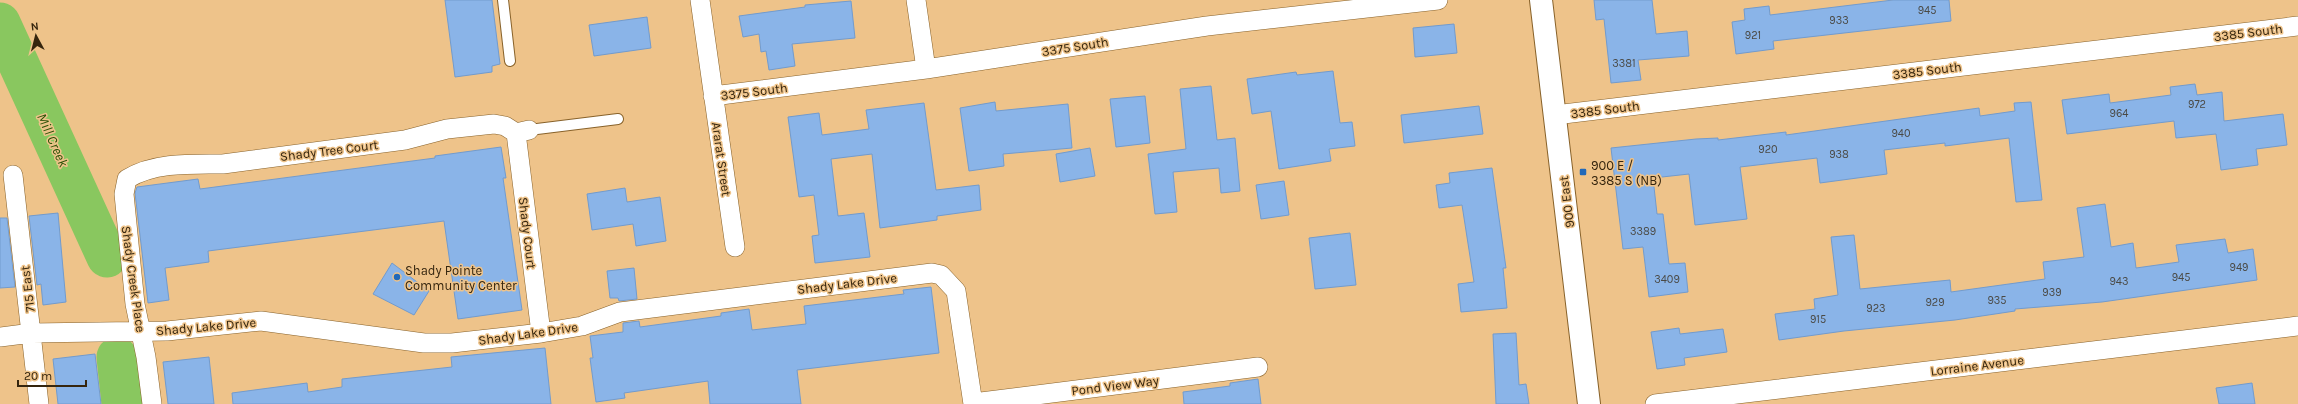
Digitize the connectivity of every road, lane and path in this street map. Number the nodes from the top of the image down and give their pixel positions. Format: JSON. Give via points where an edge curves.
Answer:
{"nodes":[{"id":1,"x":503,"y":0,"type":"edge"},
{"id":2,"x":700,"y":0,"type":"edge"},
{"id":3,"x":916,"y":0,"type":"edge"},
{"id":4,"x":1438,"y":0,"type":"edge"},
{"id":5,"x":1541,"y":0,"type":"edge"},
{"id":6,"x":2298,"y":26,"type":"edge"},
{"id":7,"x":510,"y":61,"type":"dead end"},
{"id":8,"x":926,"y":69,"type":"junction"},
{"id":9,"x":713,"y":96,"type":"junction"},
{"id":10,"x":1555,"y":115,"type":"junction"},
{"id":11,"x":618,"y":119,"type":"dead end"},
{"id":12,"x":522,"y":132,"type":"junction"},
{"id":13,"x":13,"y":175,"type":"dead end"},
{"id":14,"x":127,"y":179,"type":"joint"},
{"id":15,"x":735,"y":247,"type":"dead end"},
{"id":16,"x":2298,"y":326,"type":"edge"},
{"id":17,"x":141,"y":331,"type":"junction"},
{"id":18,"x":32,"y":333,"type":"junction"},
{"id":19,"x":541,"y":333,"type":"junction"},
{"id":20,"x":0,"y":337,"type":"edge"},
{"id":21,"x":1258,"y":367,"type":"dead end"},
{"id":22,"x":39,"y":404,"type":"edge"},
{"id":23,"x":152,"y":404,"type":"edge"},
{"id":24,"x":973,"y":404,"type":"edge"},
{"id":25,"x":1590,"y":404,"type":"edge"},
{"id":26,"x":1655,"y":404,"type":"edge"}],
"edges":[{"from":1,"to":7,"type":"lane"},
{"from":2,"to":9,"type":"street","name":"Ararat Street"},
{"from":3,"to":8,"type":"street"},
{"from":4,"to":8,"type":"street","name":"3375 South","via":[[1207,26]]},
{"from":5,"to":10,"type":"main road","name":"900 East"},
{"from":6,"to":10,"type":"street","name":"3385 South"},
{"from":8,"to":9,"type":"street","name":"3375 South"},
{"from":9,"to":15,"type":"street","name":"Ararat Street"},
{"from":10,"to":25,"type":"main road","name":"900 East"},
{"from":11,"to":12,"type":"lane"},
{"from":12,"to":14,"type":"street","name":"Shady Tree Court","via":[[494,124],[446,129],[405,140],[222,164],[193,164],[149,170],[136,173]]},
{"from":12,"to":19,"type":"street","name":"Shady Court"},
{"from":13,"to":18,"type":"street","name":"715 East"},
{"from":14,"to":17,"type":"street","name":"Shady Creek Place","via":[[124,194],[135,304]]},
{"from":16,"to":26,"type":"street","name":"Lorraine Avenue"},
{"from":17,"to":18,"type":"street","name":"Shady Lake Drive"},
{"from":17,"to":19,"type":"street","name":"Shady Lake Drive","via":[[167,331],[261,321],[424,343],[452,343]]},
{"from":17,"to":23,"type":"street","name":"Shady Creek Place"},
{"from":18,"to":20,"type":"street","name":"Shady Lake Drive"},
{"from":18,"to":22,"type":"street","name":"715 East"},
{"from":19,"to":24,"type":"street","name":"Shady Lake Drive","via":[[582,326],[620,312],[932,273],[941,275],[956,291]]},
{"from":21,"to":24,"type":"street","name":"Pond View Way"}]}
